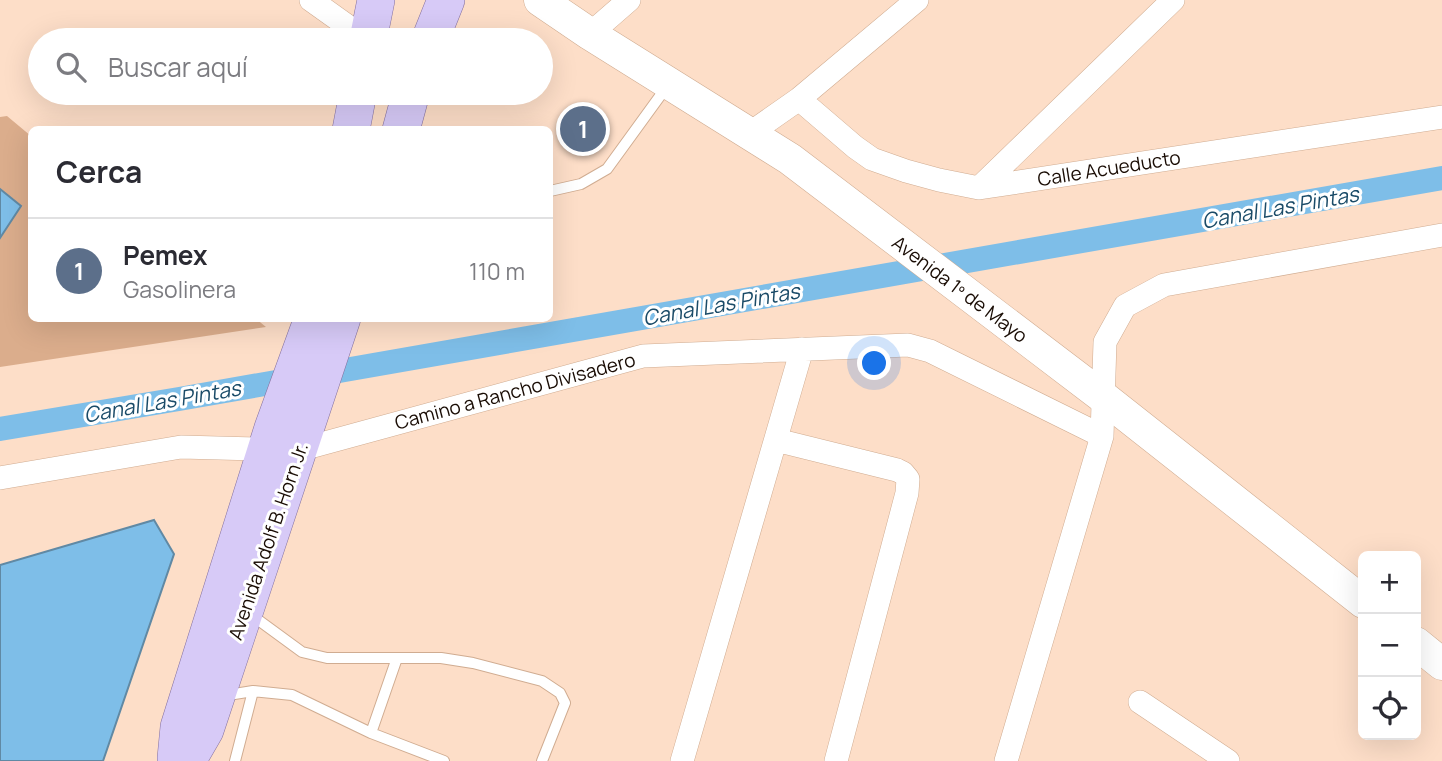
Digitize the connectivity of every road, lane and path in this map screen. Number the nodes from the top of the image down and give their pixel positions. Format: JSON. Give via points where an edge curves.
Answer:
{"nodes":[{"id":1,"x":311,"y":0,"type":"edge"},
{"id":2,"x":376,"y":0,"type":"edge"},
{"id":3,"x":446,"y":0,"type":"edge"},
{"id":4,"x":540,"y":0,"type":"edge"},
{"id":5,"x":629,"y":0,"type":"edge"},
{"id":6,"x":917,"y":0,"type":"edge"},
{"id":7,"x":1173,"y":0,"type":"edge"},
{"id":8,"x":350,"y":28,"type":"edge"},
{"id":9,"x":370,"y":28,"type":"edge"},
{"id":10,"x":435,"y":28,"type":"edge"},
{"id":11,"x":590,"y":34,"type":"junction"},
{"id":12,"x":670,"y":83,"type":"junction"},
{"id":13,"x":799,"y":99,"type":"junction"},
{"id":14,"x":356,"y":105,"type":"edge"},
{"id":15,"x":408,"y":105,"type":"edge"},
{"id":16,"x":1442,"y":117,"type":"edge"},
{"id":17,"x":352,"y":126,"type":"edge"},
{"id":18,"x":402,"y":126,"type":"edge"},
{"id":19,"x":749,"y":134,"type":"junction"},
{"id":20,"x":979,"y":188,"type":"junction"},
{"id":21,"x":553,"y":190,"type":"edge"},
{"id":22,"x":1442,"y":235,"type":"edge"},
{"id":23,"x":326,"y":323,"type":"edge"},
{"id":24,"x":802,"y":349,"type":"junction"},
{"id":25,"x":1103,"y":397,"type":"junction"},
{"id":26,"x":1102,"y":436,"type":"junction"},
{"id":27,"x":286,"y":439,"type":"junction"},
{"id":28,"x":776,"y":440,"type":"junction"},
{"id":29,"x":0,"y":478,"type":"edge"},
{"id":30,"x":1358,"y":598,"type":"edge"},
{"id":31,"x":245,"y":611,"type":"junction"},
{"id":32,"x":1421,"y":647,"type":"edge"},
{"id":33,"x":397,"y":658,"type":"junction"},
{"id":34,"x":1442,"y":664,"type":"edge"},
{"id":35,"x":253,"y":691,"type":"junction"},
{"id":36,"x":216,"y":697,"type":"junction"},
{"id":37,"x":1140,"y":702,"type":"dead end"},
{"id":38,"x":371,"y":733,"type":"junction"},
{"id":39,"x":176,"y":761,"type":"edge"},
{"id":40,"x":187,"y":761,"type":"edge"},
{"id":41,"x":234,"y":761,"type":"edge"},
{"id":42,"x":444,"y":761,"type":"edge"},
{"id":43,"x":542,"y":761,"type":"edge"},
{"id":44,"x":682,"y":761,"type":"edge"},
{"id":45,"x":836,"y":761,"type":"edge"},
{"id":46,"x":1006,"y":761,"type":"edge"},
{"id":47,"x":1227,"y":761,"type":"edge"}],
"edges":[{"from":1,"to":8,"type":"street"},
{"from":2,"to":9,"type":"main road"},
{"from":3,"to":10,"type":"main road"},
{"from":4,"to":11,"type":"main road","name":"Avenida 1º de Mayo"},
{"from":5,"to":11,"type":"street"},
{"from":6,"to":13,"type":"street"},
{"from":7,"to":20,"type":"street"},
{"from":11,"to":12,"type":"main road","name":"Avenida 1º de Mayo"},
{"from":12,"to":19,"type":"main road","name":"Avenida 1º de Mayo"},
{"from":12,"to":21,"type":"lane","via":[[607,169],[581,184]]},
{"from":13,"to":19,"type":"street"},
{"from":13,"to":20,"type":"street","name":"Calle Acueducto","via":[[872,159]]},
{"from":14,"to":17,"type":"main road"},
{"from":15,"to":18,"type":"main road"},
{"from":16,"to":20,"type":"street","name":"Calle Acueducto"},
{"from":19,"to":25,"type":"main road","name":"Avenida 1º de Mayo","via":[[790,159]]},
{"from":22,"to":25,"type":"street","via":[[1164,285],[1125,306],[1105,342]]},
{"from":23,"to":27,"type":"main road","name":"Avenida Adolf B. Horn Jr."},
{"from":24,"to":26,"type":"street","name":"Camino a Rancho Divisadero","via":[[908,345],[930,351]]},
{"from":24,"to":27,"type":"street","name":"Camino a Rancho Divisadero","via":[[643,356]]},
{"from":24,"to":28,"type":"street"},
{"from":25,"to":26,"type":"street"},
{"from":25,"to":30,"type":"main road","name":"Avenida 1º de Mayo"},
{"from":26,"to":46,"type":"street"},
{"from":27,"to":29,"type":"street","name":"Camino a Rancho Divisadero","via":[[181,447]]},
{"from":27,"to":31,"type":"main road","name":"Avenida Adolf B. Horn Jr."},
{"from":27,"to":39,"type":"main road","name":"Avenida Adolf B. Horn Jr.","via":[[179,727]]},
{"from":28,"to":44,"type":"street"},
{"from":28,"to":45,"type":"street","via":[[897,470],[908,479]]},
{"from":31,"to":33,"type":"lane","via":[[302,652],[327,658]]},
{"from":31,"to":36,"type":"main road","name":"Avenida Adolf B. Horn Jr."},
{"from":32,"to":34,"type":"main road"},
{"from":33,"to":38,"type":"lane"},
{"from":33,"to":43,"type":"lane","via":[[441,657],[473,663],[542,681],[560,693],[565,703]]},
{"from":35,"to":36,"type":"lane"},
{"from":35,"to":38,"type":"lane","via":[[292,695]]},
{"from":35,"to":41,"type":"lane"},
{"from":36,"to":40,"type":"main road","name":"Avenida Adolf B. Horn Jr.","via":[[205,730]]},
{"from":37,"to":47,"type":"street"},
{"from":38,"to":42,"type":"lane"}]}
